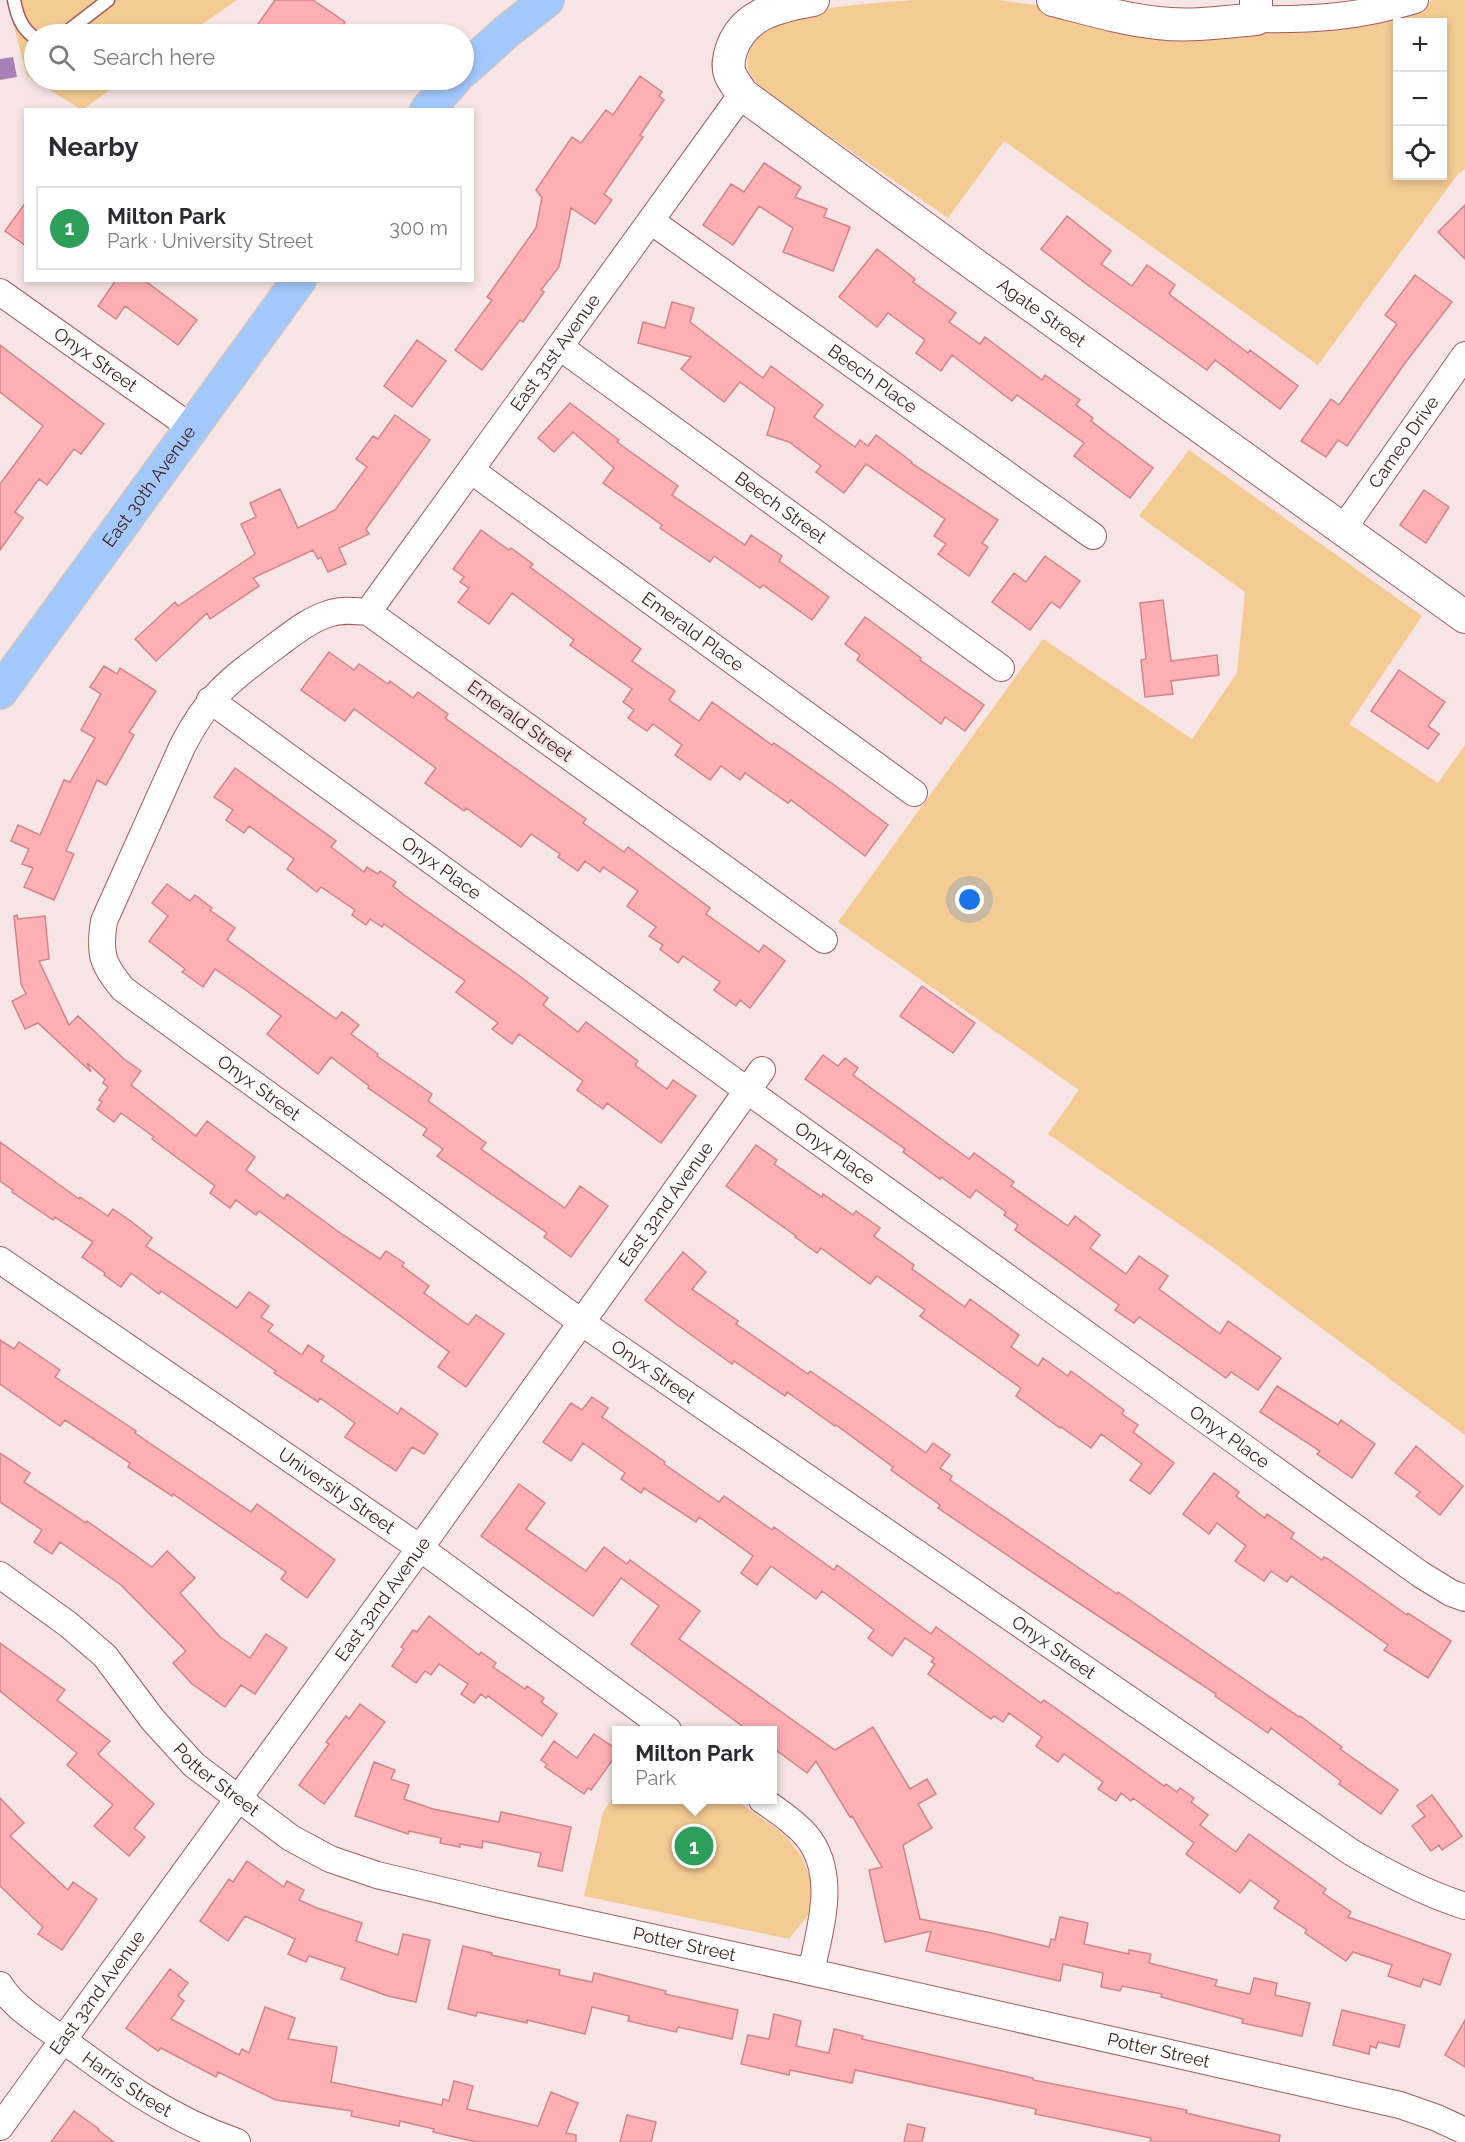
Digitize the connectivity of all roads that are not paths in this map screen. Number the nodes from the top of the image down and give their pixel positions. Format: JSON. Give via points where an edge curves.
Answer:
{"nodes":[{"id":1,"x":14,"y":0,"type":"edge"},
{"id":2,"x":108,"y":0,"type":"edge"},
{"id":3,"x":547,"y":0,"type":"edge"},
{"id":4,"x":813,"y":0,"type":"edge"},
{"id":5,"x":1053,"y":0,"type":"edge"},
{"id":6,"x":1415,"y":0,"type":"edge"},
{"id":7,"x":1256,"y":10,"type":"edge"},
{"id":8,"x":77,"y":24,"type":"edge"},
{"id":9,"x":24,"y":28,"type":"edge"},
{"id":10,"x":474,"y":61,"type":"edge"},
{"id":11,"x":445,"y":90,"type":"edge"},
{"id":12,"x":742,"y":94,"type":"junction"},
{"id":13,"x":429,"y":108,"type":"edge"},
{"id":14,"x":651,"y":221,"type":"junction"},
{"id":15,"x":298,"y":282,"type":"edge"},
{"id":16,"x":0,"y":292,"type":"edge"},
{"id":17,"x":560,"y":347,"type":"junction"},
{"id":18,"x":1465,"y":355,"type":"edge"},
{"id":19,"x":192,"y":428,"type":"junction"},
{"id":20,"x":472,"y":471,"type":"junction"},
{"id":21,"x":1343,"y":529,"type":"junction"},
{"id":22,"x":1093,"y":536,"type":"dead end"},
{"id":23,"x":368,"y":612,"type":"junction"},
{"id":24,"x":1465,"y":618,"type":"edge"},
{"id":25,"x":1001,"y":668,"type":"dead end"},
{"id":26,"x":0,"y":692,"type":"edge"},
{"id":27,"x":210,"y":700,"type":"junction"},
{"id":28,"x":914,"y":793,"type":"dead end"},
{"id":29,"x":824,"y":940,"type":"dead end"},
{"id":30,"x":755,"y":1081,"type":"junction"},
{"id":31,"x":0,"y":1260,"type":"edge"},
{"id":32,"x":581,"y":1322,"type":"junction"},
{"id":33,"x":420,"y":1548,"type":"junction"},
{"id":34,"x":0,"y":1575,"type":"edge"},
{"id":35,"x":1465,"y":1598,"type":"edge"},
{"id":36,"x":661,"y":1726,"type":"edge"},
{"id":37,"x":238,"y":1799,"type":"junction"},
{"id":38,"x":768,"y":1804,"type":"edge"},
{"id":39,"x":1465,"y":1906,"type":"edge"},
{"id":40,"x":811,"y":1972,"type":"junction"},
{"id":41,"x":0,"y":1985,"type":"edge"},
{"id":42,"x":63,"y":2040,"type":"junction"},
{"id":43,"x":0,"y":2127,"type":"edge"},
{"id":44,"x":1465,"y":2131,"type":"edge"},
{"id":45,"x":237,"y":2142,"type":"edge"}],
"edges":[{"from":1,"to":9,"type":"lane"},
{"from":2,"to":8,"type":"lane"},
{"from":3,"to":10,"type":"main road"},
{"from":4,"to":12,"type":"street","name":"Agate Street","via":[[766,12],[740,32],[729,59],[730,73]]},
{"from":5,"to":7,"type":"street","via":[[1159,23],[1199,24]]},
{"from":6,"to":7,"type":"street","via":[[1384,10],[1308,20]]},
{"from":11,"to":13,"type":"main road"},
{"from":12,"to":14,"type":"street","name":"East 31st Avenue"},
{"from":12,"to":21,"type":"street","name":"Agate Street"},
{"from":14,"to":17,"type":"street","name":"East 31st Avenue"},
{"from":14,"to":22,"type":"street","name":"Beech Place"},
{"from":15,"to":19,"type":"main road","name":"East 30th Avenue"},
{"from":16,"to":19,"type":"street","name":"Onyx Street"},
{"from":17,"to":20,"type":"street","name":"East 31st Avenue"},
{"from":17,"to":25,"type":"street","name":"Beech Street"},
{"from":18,"to":21,"type":"street","name":"Cameo Drive"},
{"from":19,"to":26,"type":"main road","name":"East 30th Avenue"},
{"from":20,"to":23,"type":"street","name":"East 31st Avenue"},
{"from":20,"to":28,"type":"street","name":"Emerald Place"},
{"from":21,"to":24,"type":"street","name":"Agate Street"},
{"from":23,"to":27,"type":"street","via":[[329,613],[305,624],[230,680]]},
{"from":23,"to":29,"type":"street","name":"Emerald Street"},
{"from":27,"to":30,"type":"street","name":"Onyx Place"},
{"from":27,"to":32,"type":"street","name":"Onyx Street","via":[[182,747],[104,921],[101,943],[106,968],[123,989]]},
{"from":30,"to":32,"type":"street","name":"East 32nd Avenue"},
{"from":30,"to":35,"type":"street","name":"Onyx Place","via":[[1420,1574]]},
{"from":31,"to":33,"type":"street","name":"University Street"},
{"from":32,"to":33,"type":"street","name":"East 32nd Avenue"},
{"from":32,"to":39,"type":"street","name":"Onyx Street","via":[[1351,1852],[1395,1878]]},
{"from":33,"to":36,"type":"street","name":"University Street"},
{"from":33,"to":37,"type":"street","name":"East 32nd Avenue"},
{"from":34,"to":37,"type":"street","name":"Potter Street","via":[[105,1656],[153,1720],[194,1765]]},
{"from":37,"to":40,"type":"street","name":"Potter Street","via":[[291,1838],[330,1859],[376,1875]]},
{"from":37,"to":42,"type":"street","name":"East 32nd Avenue"},
{"from":38,"to":40,"type":"street","via":[[808,1837],[822,1868],[825,1898]]},
{"from":40,"to":44,"type":"street","name":"Potter Street","via":[[1400,2105]]},
{"from":41,"to":42,"type":"street","name":"Harris Street","via":[[21,2008]]},
{"from":42,"to":43,"type":"street","name":"East 32nd Avenue"},
{"from":42,"to":45,"type":"street","name":"Harris Street","via":[[170,2114]]}]}
